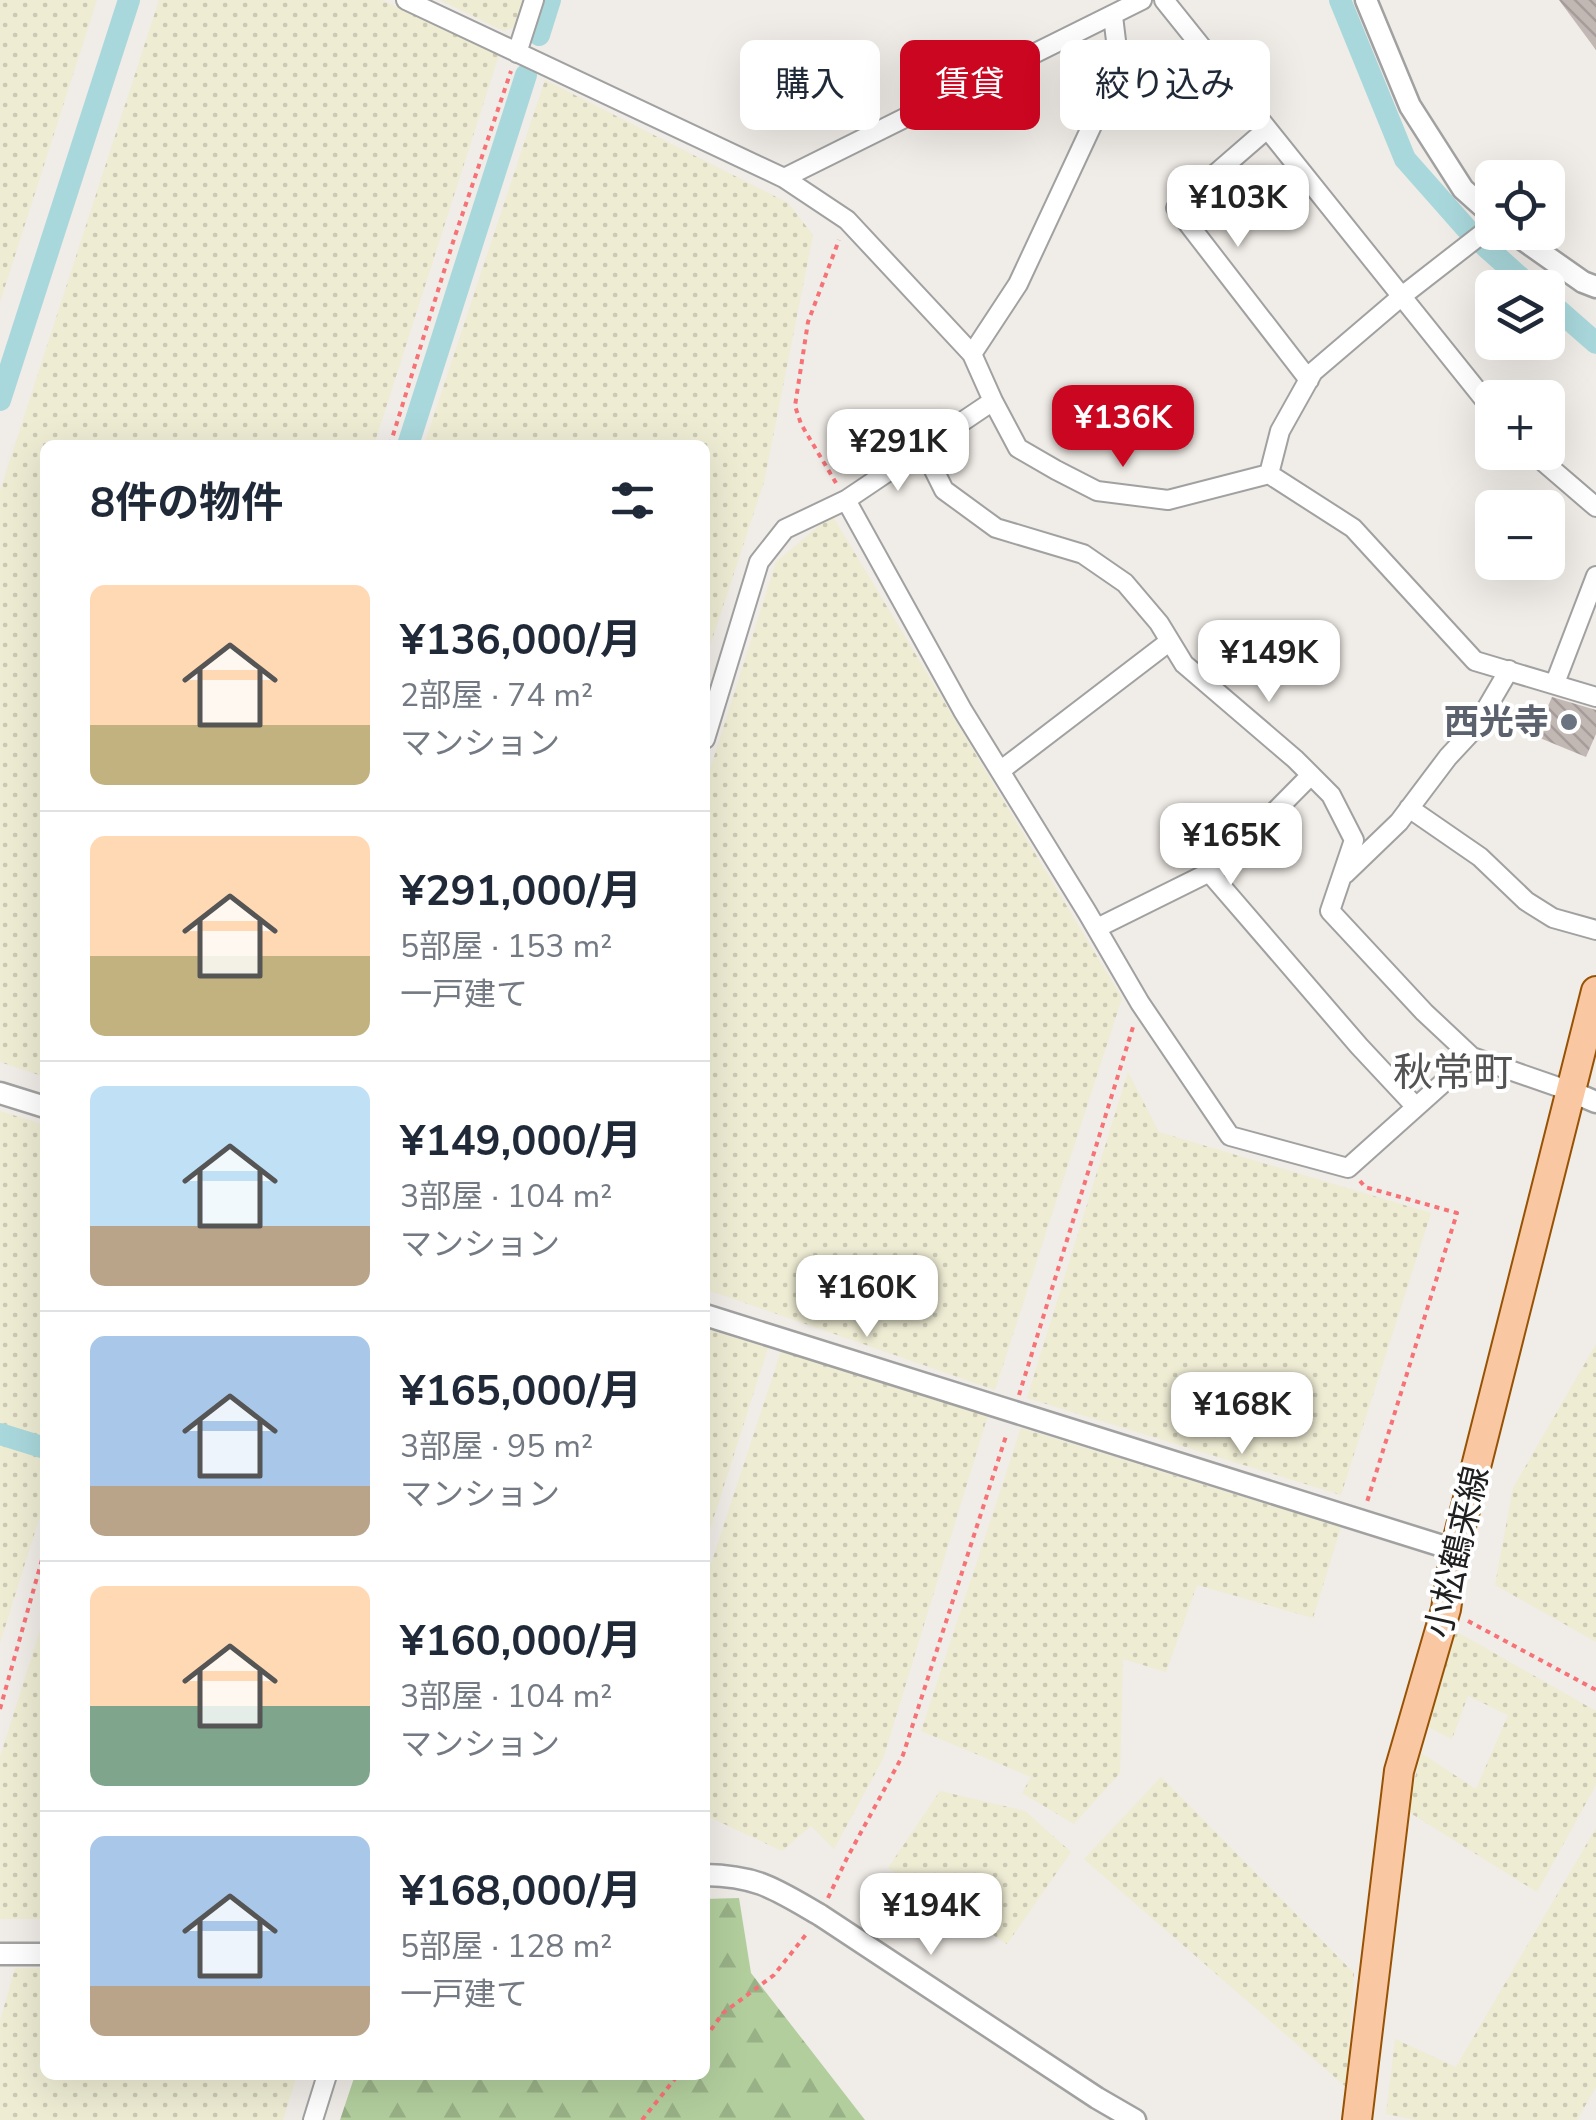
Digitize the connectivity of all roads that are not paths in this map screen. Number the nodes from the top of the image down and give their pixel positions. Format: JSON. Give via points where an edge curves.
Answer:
{"nodes":[{"id":1,"x":406,"y":0,"type":"edge"},
{"id":2,"x":534,"y":0,"type":"edge"},
{"id":3,"x":1142,"y":0,"type":"edge"},
{"id":4,"x":1164,"y":0,"type":"edge"},
{"id":5,"x":1366,"y":0,"type":"edge"},
{"id":6,"x":1113,"y":16,"type":"junction"},
{"id":7,"x":1196,"y":40,"type":"edge"},
{"id":8,"x":517,"y":52,"type":"junction"},
{"id":9,"x":1267,"y":130,"type":"joint"},
{"id":10,"x":784,"y":178,"type":"junction"},
{"id":11,"x":1475,"y":199,"type":"edge"},
{"id":12,"x":1475,"y":239,"type":"edge"},
{"id":13,"x":1538,"y":250,"type":"edge"},
{"id":14,"x":1596,"y":287,"type":"edge"},
{"id":15,"x":1402,"y":296,"type":"junction"},
{"id":16,"x":972,"y":354,"type":"junction"},
{"id":17,"x":1308,"y":380,"type":"junction"},
{"id":18,"x":1475,"y":388,"type":"edge"},
{"id":19,"x":993,"y":401,"type":"junction"},
{"id":20,"x":923,"y":448,"type":"junction"},
{"id":21,"x":1553,"y":470,"type":"edge"},
{"id":22,"x":1268,"y":474,"type":"junction"},
{"id":23,"x":846,"y":500,"type":"junction"},
{"id":24,"x":1596,"y":507,"type":"edge"},
{"id":25,"x":1596,"y":576,"type":"edge"},
{"id":26,"x":1170,"y":641,"type":"junction"},
{"id":27,"x":1509,"y":670,"type":"junction"},
{"id":28,"x":1555,"y":683,"type":"junction"},
{"id":29,"x":1596,"y":697,"type":"edge"},
{"id":30,"x":710,"y":723,"type":"edge"},
{"id":31,"x":1000,"y":772,"type":"junction"},
{"id":32,"x":1311,"y":775,"type":"junction"},
{"id":33,"x":1410,"y":808,"type":"junction"},
{"id":34,"x":1210,"y":872,"type":"junction"},
{"id":35,"x":1342,"y":878,"type":"junction"},
{"id":36,"x":1097,"y":928,"type":"junction"},
{"id":37,"x":1596,"y":930,"type":"edge"},
{"id":38,"x":1596,"y":991,"type":"edge"},
{"id":39,"x":1472,"y":1057,"type":"junction"},
{"id":40,"x":0,"y":1093,"type":"edge"},
{"id":41,"x":1583,"y":1096,"type":"edge"},
{"id":42,"x":40,"y":1105,"type":"edge"},
{"id":43,"x":1416,"y":1107,"type":"junction"},
{"id":44,"x":710,"y":1317,"type":"edge"},
{"id":45,"x":1456,"y":1550,"type":"junction"},
{"id":46,"x":710,"y":1875,"type":"edge"},
{"id":47,"x":0,"y":1954,"type":"edge"},
{"id":48,"x":40,"y":1954,"type":"edge"},
{"id":49,"x":325,"y":2080,"type":"edge"},
{"id":50,"x":313,"y":2120,"type":"edge"},
{"id":51,"x":1135,"y":2120,"type":"edge"},
{"id":52,"x":1358,"y":2120,"type":"edge"}],
"edges":[{"from":1,"to":8,"type":"street"},
{"from":2,"to":8,"type":"street"},
{"from":3,"to":6,"type":"street"},
{"from":4,"to":7,"type":"street"},
{"from":5,"to":11,"type":"street","via":[[1410,106]]},
{"from":6,"to":10,"type":"street"},
{"from":6,"to":16,"type":"street","via":[[1117,50],[1102,104],[1018,284]]},
{"from":8,"to":10,"type":"street"},
{"from":9,"to":15,"type":"street"},
{"from":9,"to":17,"type":"street","via":[[1176,208]]},
{"from":10,"to":16,"type":"street","via":[[847,220]]},
{"from":12,"to":15,"type":"street"},
{"from":13,"to":14,"type":"street"},
{"from":15,"to":17,"type":"street"},
{"from":15,"to":18,"type":"street"},
{"from":16,"to":19,"type":"street"},
{"from":17,"to":22,"type":"street","via":[[1280,431]]},
{"from":19,"to":20,"type":"street"},
{"from":19,"to":22,"type":"street","via":[[1018,448],[1097,491],[1168,500]]},
{"from":20,"to":23,"type":"street"},
{"from":20,"to":26,"type":"street","via":[[944,490],[996,528],[1083,554],[1125,583]]},
{"from":21,"to":24,"type":"street"},
{"from":22,"to":27,"type":"street","via":[[1353,528],[1475,661]]},
{"from":23,"to":30,"type":"street","via":[[784,529],[759,562]]},
{"from":23,"to":31,"type":"street"},
{"from":25,"to":28,"type":"street"},
{"from":26,"to":31,"type":"street"},
{"from":26,"to":32,"type":"street","via":[[1184,664]]},
{"from":27,"to":28,"type":"street"},
{"from":27,"to":33,"type":"street","via":[[1475,728]]},
{"from":28,"to":29,"type":"street"},
{"from":31,"to":36,"type":"street"},
{"from":32,"to":34,"type":"street"},
{"from":32,"to":35,"type":"street","via":[[1331,795],[1354,840]]},
{"from":33,"to":35,"type":"street"},
{"from":33,"to":37,"type":"street","via":[[1526,901],[1553,918]]},
{"from":34,"to":36,"type":"street"},
{"from":34,"to":43,"type":"street"},
{"from":35,"to":39,"type":"street","via":[[1330,911]]},
{"from":36,"to":43,"type":"street","via":[[1230,1136],[1348,1168]]},
{"from":38,"to":41,"type":"main road","name":"小松鶴来線"},
{"from":39,"to":41,"type":"street"},
{"from":39,"to":43,"type":"street"},
{"from":40,"to":42,"type":"street"},
{"from":41,"to":45,"type":"main road","name":"小松鶴来線"},
{"from":44,"to":45,"type":"street"},
{"from":45,"to":52,"type":"main road","name":"小松鶴来線","via":[[1446,1609],[1399,1771]]},
{"from":46,"to":51,"type":"street","via":[[755,1880],[820,1916]]},
{"from":47,"to":48,"type":"street"},
{"from":49,"to":50,"type":"street"}]}
